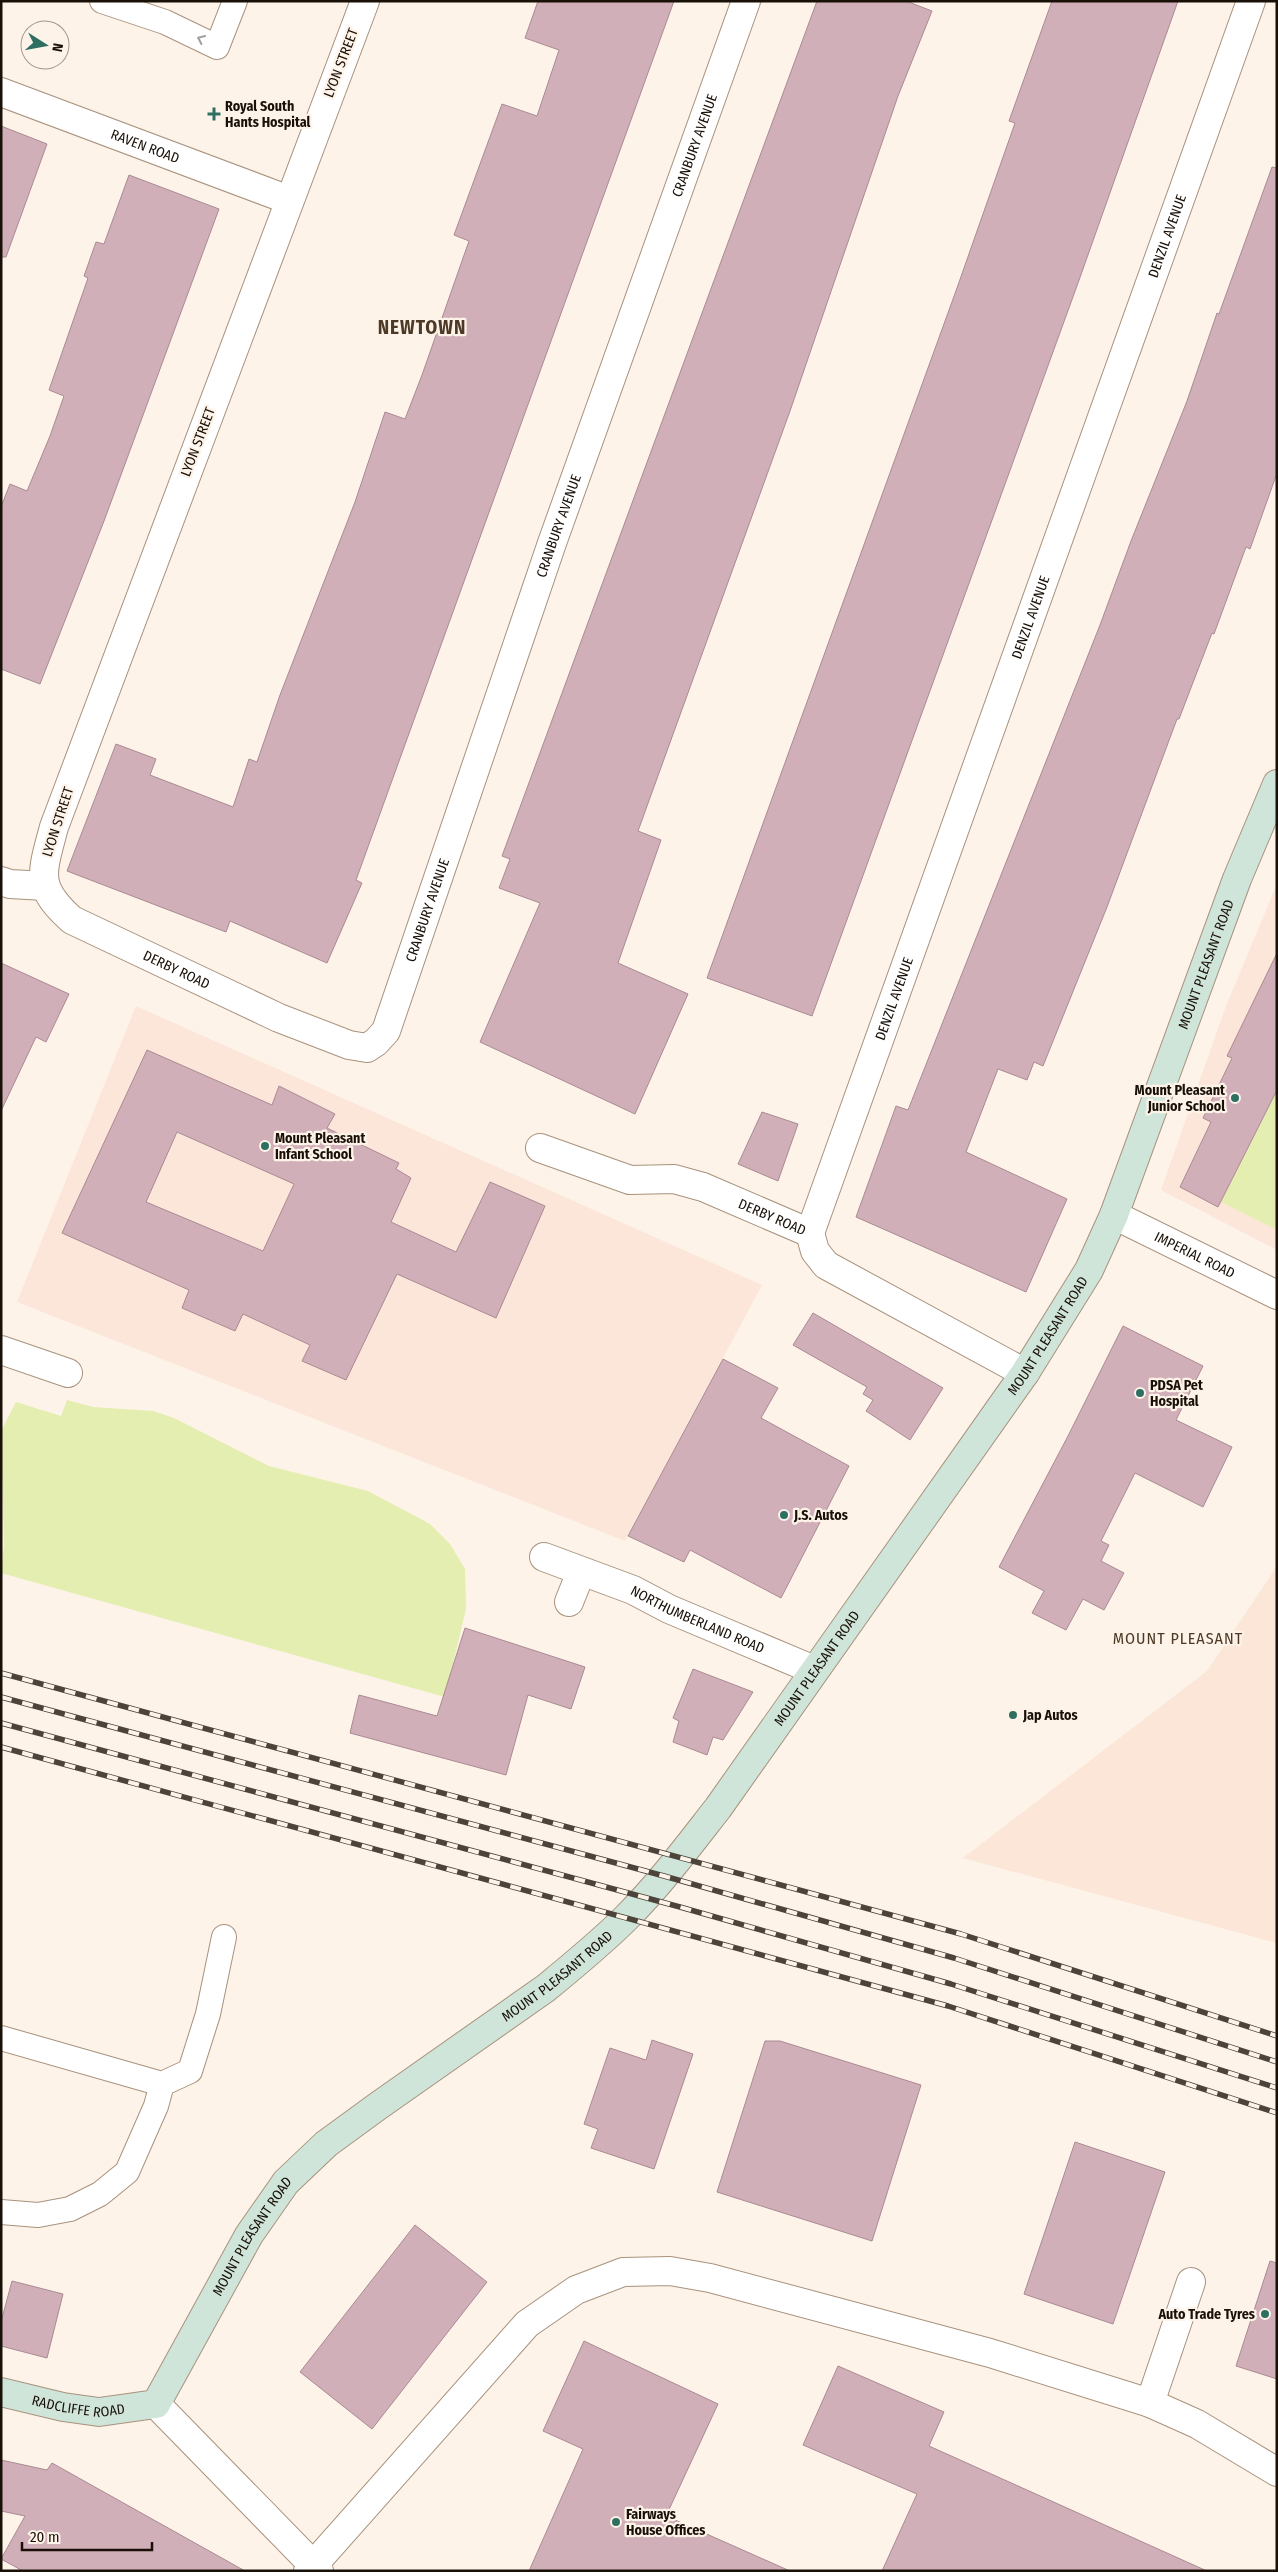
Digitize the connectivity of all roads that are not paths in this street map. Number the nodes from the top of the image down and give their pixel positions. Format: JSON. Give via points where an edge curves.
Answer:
{"nodes":[{"id":1,"x":102,"y":1,"type":"edge"},
{"id":2,"x":235,"y":1,"type":"edge"},
{"id":3,"x":365,"y":1,"type":"edge"},
{"id":4,"x":746,"y":1,"type":"edge"},
{"id":5,"x":1251,"y":1,"type":"edge"},
{"id":6,"x":1,"y":92,"type":"edge"},
{"id":7,"x":289,"y":200,"type":"junction"},
{"id":8,"x":1277,"y":784,"type":"edge"},
{"id":9,"x":1,"y":881,"type":"edge"},
{"id":10,"x":45,"y":886,"type":"junction"},
{"id":11,"x":367,"y":1048,"type":"joint"},
{"id":12,"x":540,"y":1148,"type":"dead end"},
{"id":13,"x":1114,"y":1214,"type":"junction"},
{"id":14,"x":810,"y":1233,"type":"junction"},
{"id":15,"x":1277,"y":1295,"type":"edge"},
{"id":16,"x":1,"y":1350,"type":"edge"},
{"id":17,"x":68,"y":1373,"type":"dead end"},
{"id":18,"x":1025,"y":1373,"type":"junction"},
{"id":19,"x":544,"y":1557,"type":"dead end"},
{"id":20,"x":581,"y":1572,"type":"junction"},
{"id":21,"x":570,"y":1602,"type":"dead end"},
{"id":22,"x":814,"y":1670,"type":"junction"},
{"id":23,"x":224,"y":1937,"type":"dead end"},
{"id":24,"x":1,"y":2038,"type":"edge"},
{"id":25,"x":162,"y":2084,"type":"junction"},
{"id":26,"x":1,"y":2212,"type":"edge"},
{"id":27,"x":1191,"y":2282,"type":"dead end"},
{"id":28,"x":1,"y":2392,"type":"edge"},
{"id":29,"x":1150,"y":2403,"type":"junction"},
{"id":30,"x":156,"y":2404,"type":"junction"},
{"id":31,"x":1277,"y":2472,"type":"edge"},
{"id":32,"x":313,"y":2569,"type":"edge"}],
"edges":[{"from":2,"to":1,"type":"lane","one_way":true,"via":[[217,47],[165,22]]},
{"from":3,"to":7,"type":"street","name":"LYON STREET"},
{"from":4,"to":11,"type":"street","name":"CRANBURY AVENUE","via":[[552,543],[386,1031]]},
{"from":5,"to":14,"type":"street","name":"DENZIL AVENUE"},
{"from":6,"to":7,"type":"street","name":"RAVEN ROAD"},
{"from":7,"to":10,"type":"street","name":"LYON STREET","via":[[54,827],[44,866]]},
{"from":8,"to":13,"type":"street","name":"MOUNT PLEASANT ROAD","via":[[1236,880]]},
{"from":9,"to":10,"type":"street"},
{"from":10,"to":11,"type":"street","name":"DERBY ROAD","via":[[54,904],[72,920],[279,1018],[349,1045]]},
{"from":12,"to":14,"type":"street","name":"DERBY ROAD","via":[[630,1180],[674,1179],[703,1187]]},
{"from":13,"to":15,"type":"street","name":"IMPERIAL ROAD"},
{"from":13,"to":18,"type":"street","name":"MOUNT PLEASANT ROAD","via":[[1089,1270]]},
{"from":14,"to":18,"type":"street","name":"DERBY ROAD","via":[[815,1251],[826,1265]]},
{"from":16,"to":17,"type":"street"},
{"from":18,"to":22,"type":"street","name":"MOUNT PLEASANT ROAD"},
{"from":19,"to":20,"type":"street","name":"NORTHUMBERLAND ROAD"},
{"from":20,"to":21,"type":"street"},
{"from":20,"to":22,"type":"street","name":"NORTHUMBERLAND ROAD","via":[[633,1590],[669,1609]]},
{"from":22,"to":30,"type":"street","name":"MOUNT PLEASANT ROAD","via":[[718,1808],[626,1918],[546,1988],[370,2111],[326,2144],[286,2182],[249,2236]]},
{"from":23,"to":25,"type":"lane","via":[[208,2014],[190,2071]]},
{"from":24,"to":25,"type":"lane"},
{"from":25,"to":26,"type":"lane","via":[[156,2106],[126,2172],[100,2194],[70,2209],[38,2215]]},
{"from":27,"to":29,"type":"street"},
{"from":28,"to":30,"type":"street","name":"RADCLIFFE ROAD","via":[[99,2412]]},
{"from":29,"to":31,"type":"street","via":[[1197,2424]]},
{"from":29,"to":32,"type":"street","via":[[990,2353],[710,2278],[670,2271],[623,2272],[576,2290],[527,2324]]},
{"from":30,"to":32,"type":"street"}]}
